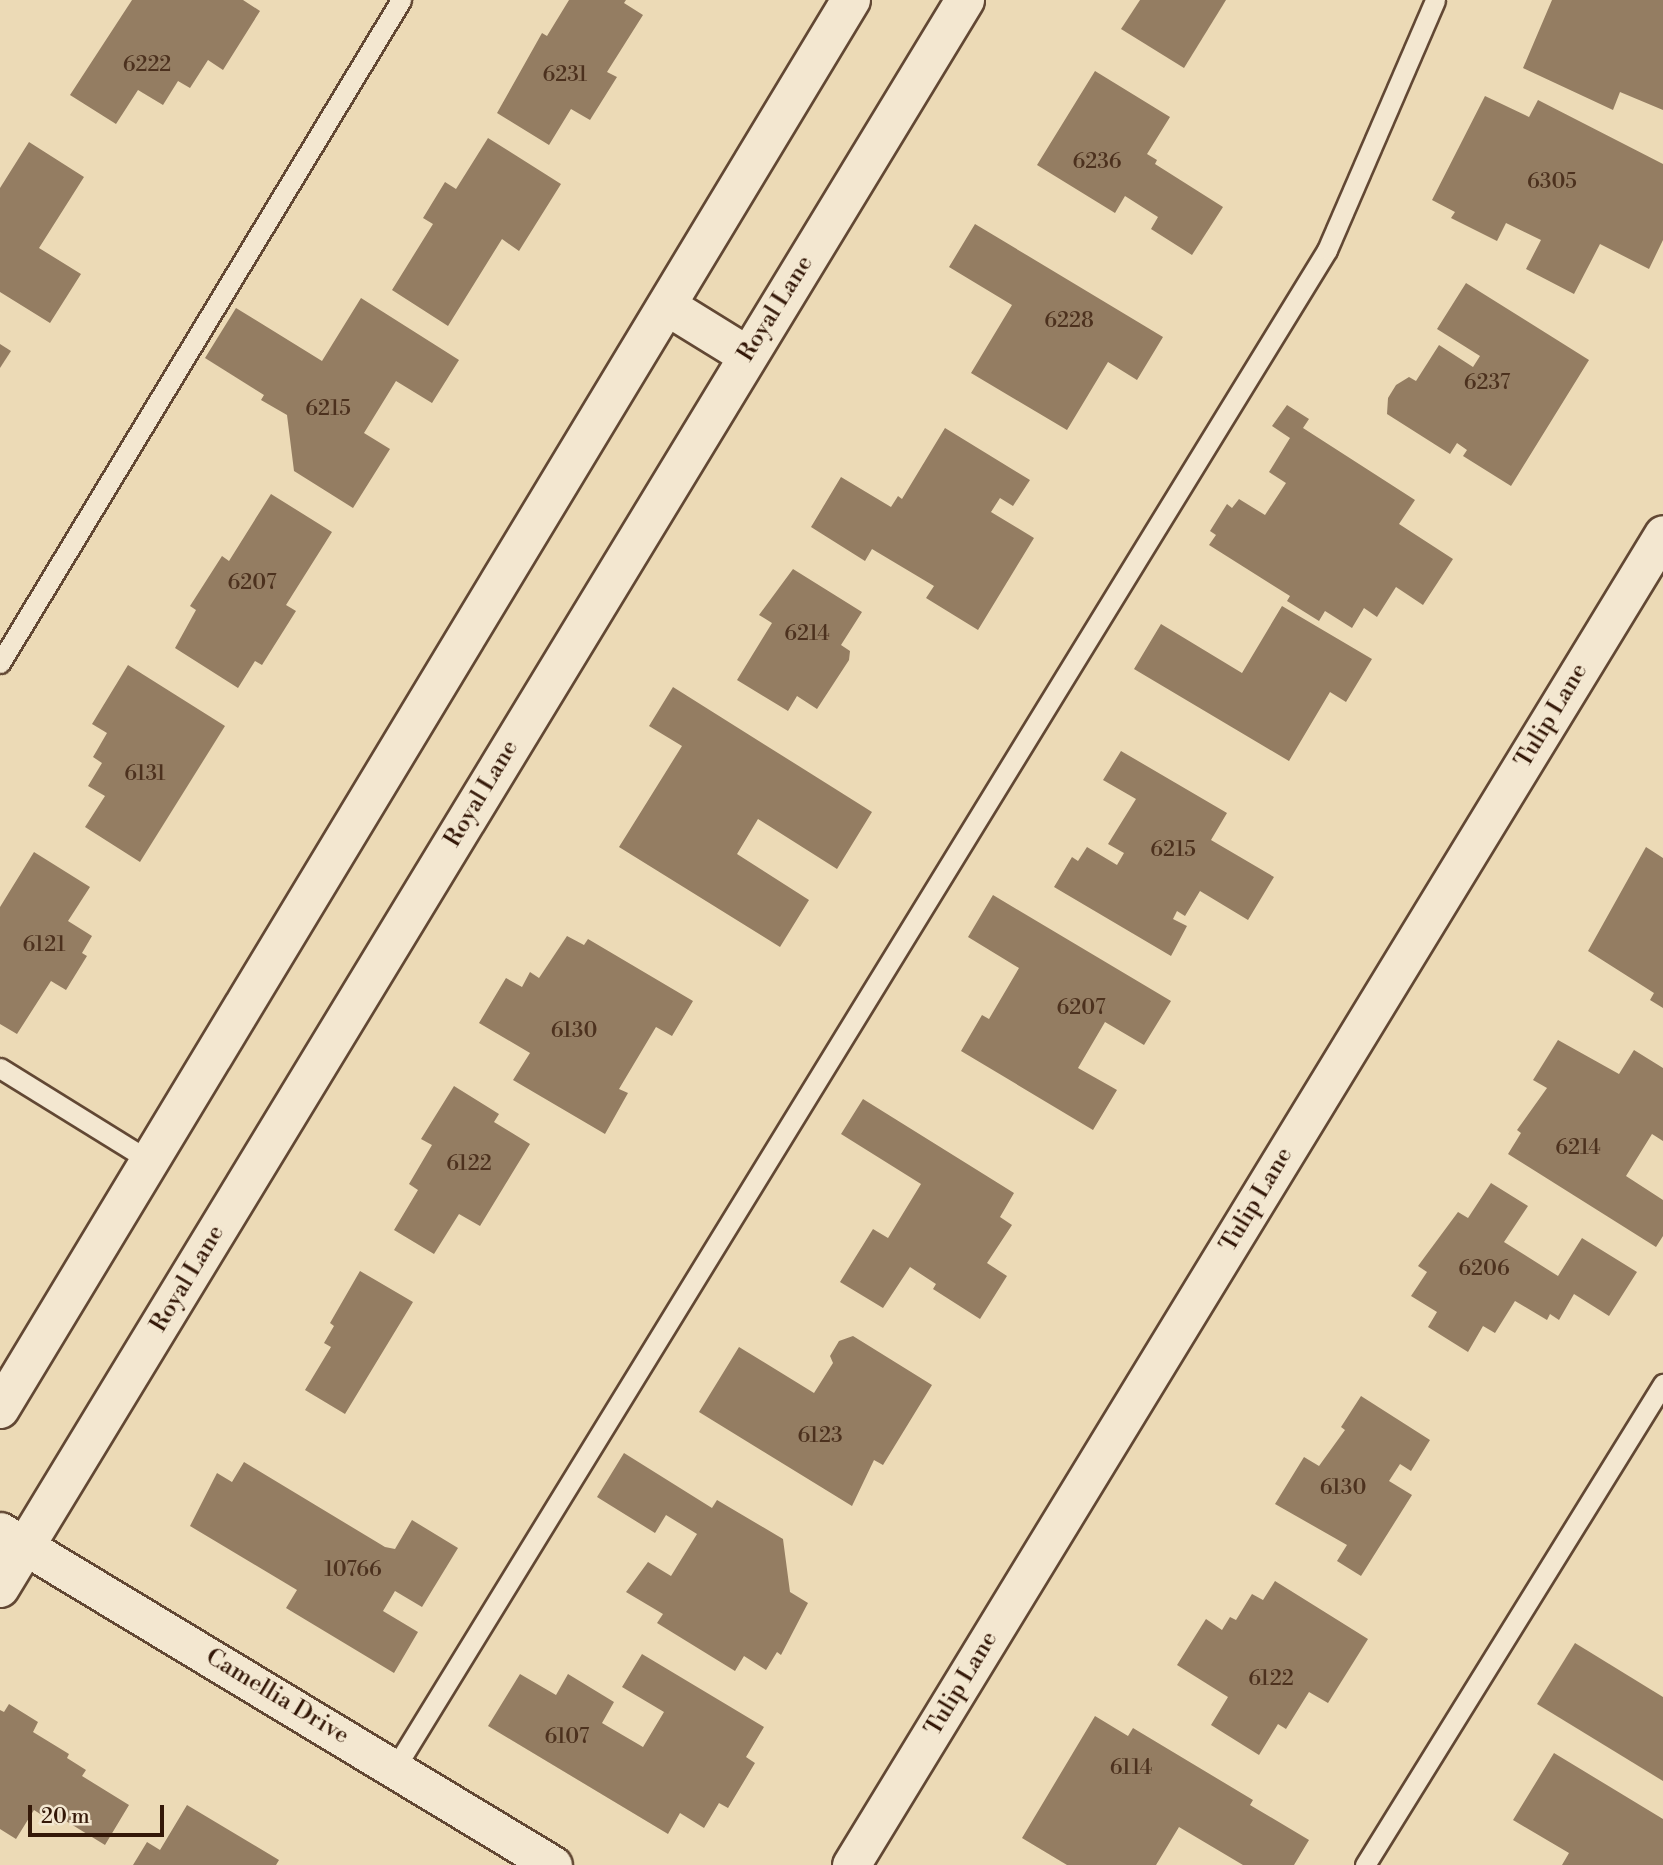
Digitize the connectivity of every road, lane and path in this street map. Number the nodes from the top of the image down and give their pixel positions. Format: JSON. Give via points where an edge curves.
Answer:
{"nodes":[{"id":1,"x":401,"y":0,"type":"edge"},
{"id":2,"x":851,"y":0,"type":"edge"},
{"id":3,"x":965,"y":0,"type":"edge"},
{"id":4,"x":1435,"y":0,"type":"edge"},
{"id":5,"x":667,"y":306,"type":"junction"},
{"id":6,"x":748,"y":356,"type":"junction"},
{"id":7,"x":1663,"y":534,"type":"edge"},
{"id":8,"x":0,"y":663,"type":"edge"},
{"id":9,"x":0,"y":1068,"type":"edge"},
{"id":10,"x":150,"y":1161,"type":"junction"},
{"id":11,"x":1663,"y":1384,"type":"edge"},
{"id":12,"x":0,"y":1409,"type":"edge"},
{"id":13,"x":13,"y":1538,"type":"edge"},
{"id":14,"x":0,"y":1588,"type":"edge"},
{"id":15,"x":395,"y":1768,"type":"junction"},
{"id":16,"x":553,"y":1865,"type":"edge"},
{"id":17,"x":851,"y":1865,"type":"edge"},
{"id":18,"x":1364,"y":1865,"type":"edge"}],
"edges":[{"from":1,"to":8,"type":"lane"},
{"from":2,"to":5,"type":"main road"},
{"from":3,"to":6,"type":"main road","name":"Royal Lane"},
{"from":4,"to":15,"type":"lane","via":[[1327,250]]},
{"from":5,"to":6,"type":"main road"},
{"from":5,"to":10,"type":"main road"},
{"from":6,"to":13,"type":"main road","name":"Royal Lane"},
{"from":7,"to":17,"type":"street","name":"Tulip Lane"},
{"from":9,"to":10,"type":"lane"},
{"from":10,"to":12,"type":"main road"},
{"from":11,"to":18,"type":"lane"},
{"from":13,"to":14,"type":"main road","name":"Royal Lane"},
{"from":13,"to":15,"type":"street","name":"Camellia Drive"},
{"from":15,"to":16,"type":"street","name":"Camellia Drive"}]}
